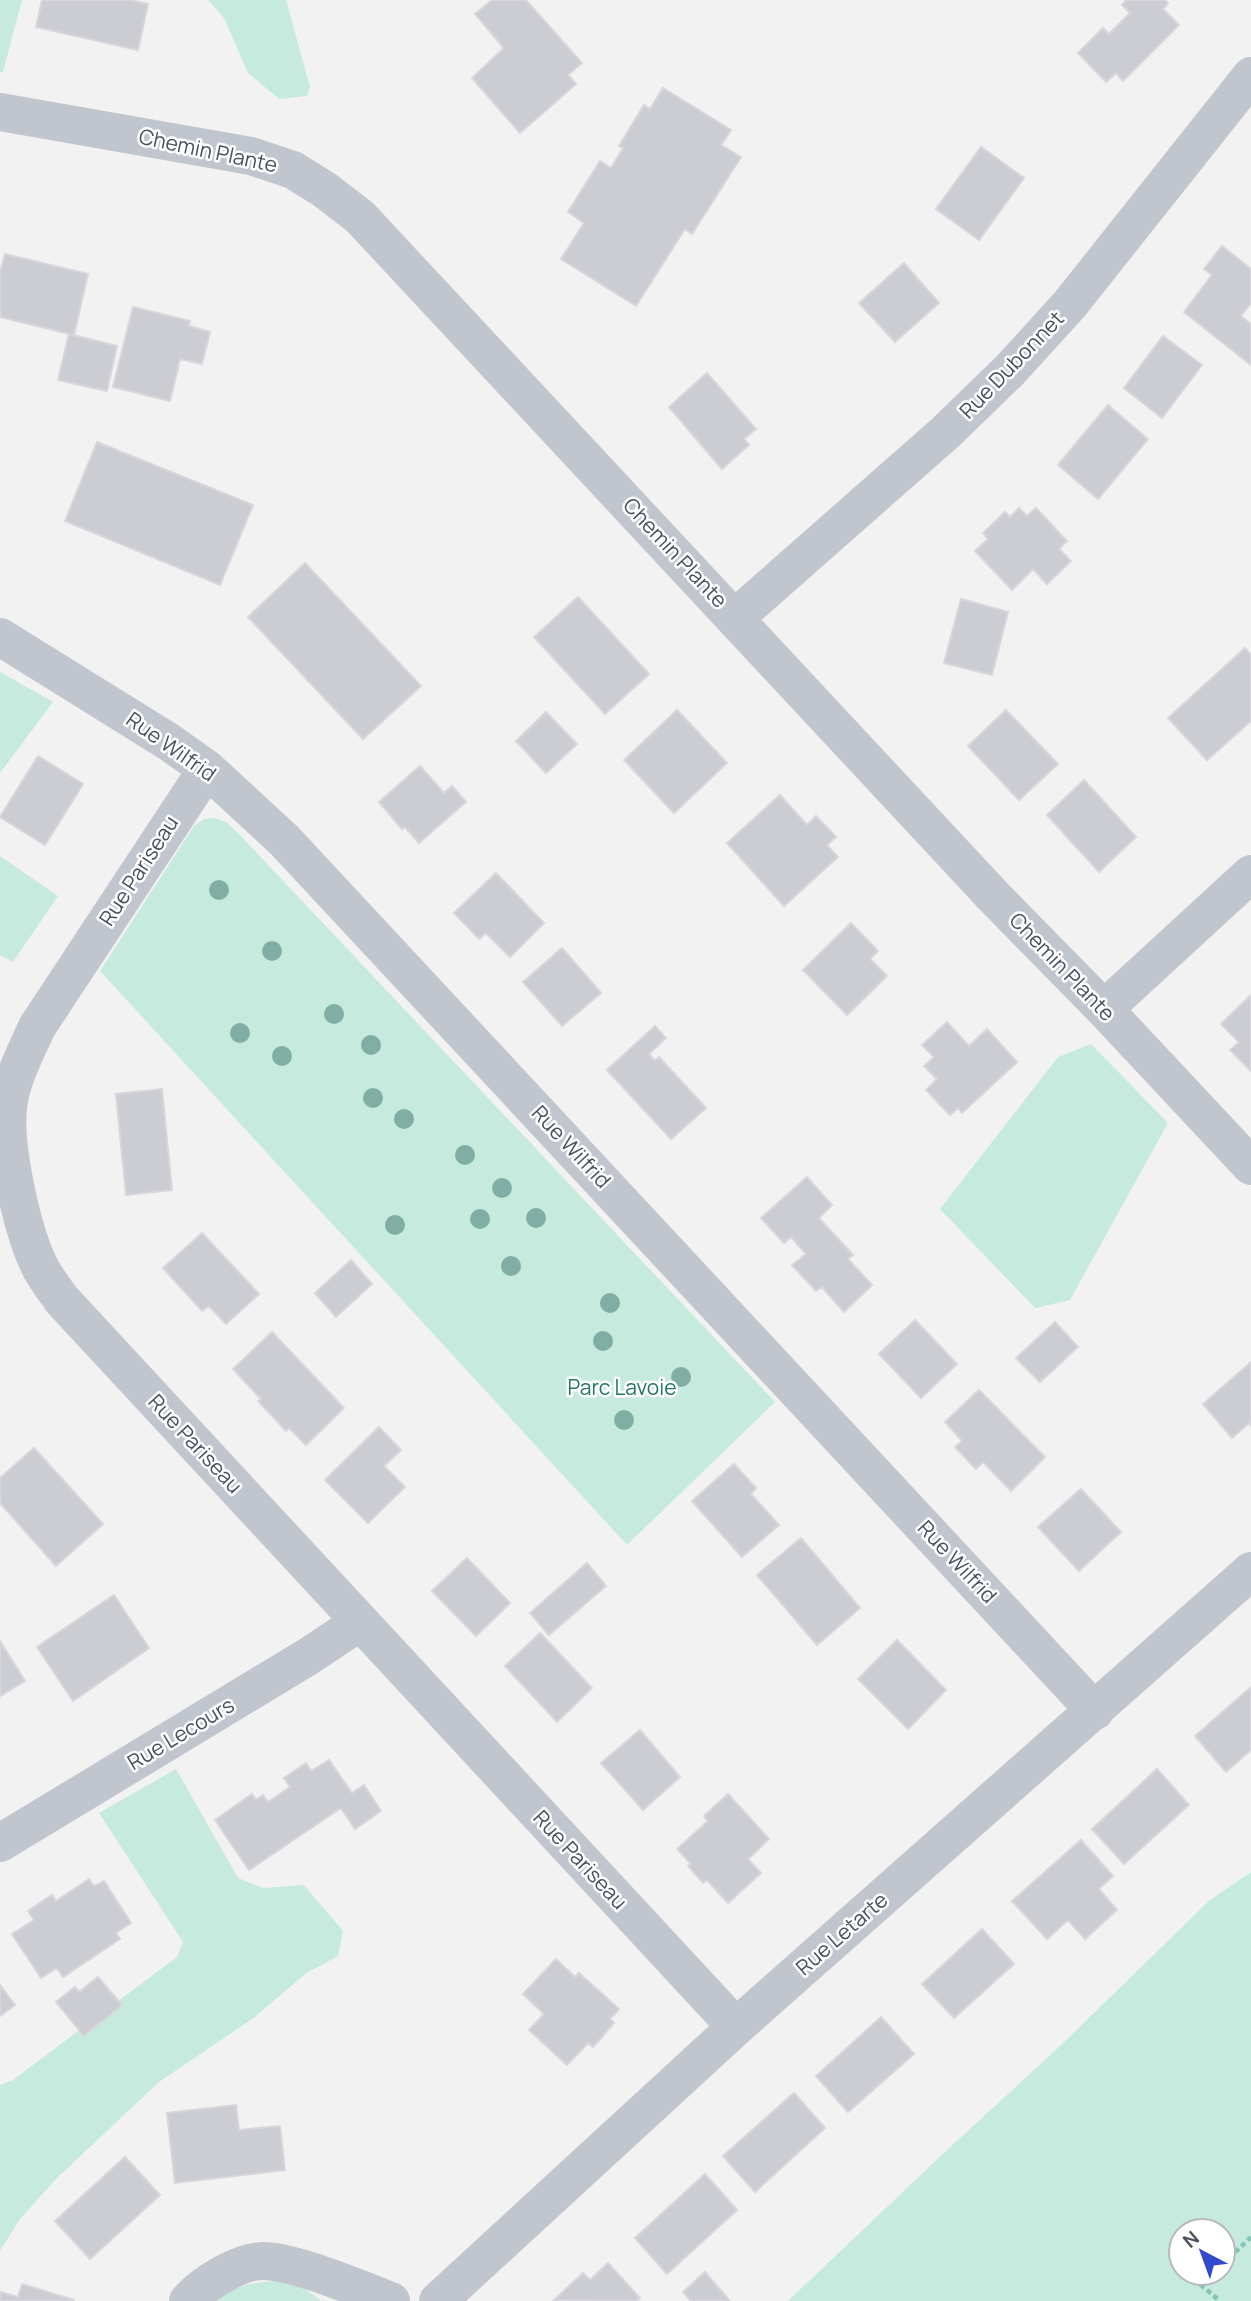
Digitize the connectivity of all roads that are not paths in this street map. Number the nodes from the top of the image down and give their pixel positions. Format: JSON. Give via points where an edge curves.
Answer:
{"nodes":[{"id":1,"x":1251,"y":76,"type":"edge"},
{"id":2,"x":0,"y":112,"type":"edge"},
{"id":3,"x":735,"y":618,"type":"junction"},
{"id":4,"x":0,"y":637,"type":"edge"},
{"id":5,"x":207,"y":769,"type":"junction"},
{"id":6,"x":1251,"y":874,"type":"edge"},
{"id":7,"x":1104,"y":1009,"type":"junction"},
{"id":8,"x":1251,"y":1166,"type":"edge"},
{"id":9,"x":1251,"y":1572,"type":"edge"},
{"id":10,"x":360,"y":1622,"type":"junction"},
{"id":11,"x":1095,"y":1711,"type":"junction"},
{"id":12,"x":0,"y":1843,"type":"edge"},
{"id":13,"x":736,"y":2027,"type":"junction"},
{"id":14,"x":188,"y":2301,"type":"edge"},
{"id":15,"x":391,"y":2301,"type":"edge"},
{"id":16,"x":438,"y":2301,"type":"edge"}],
"edges":[{"from":1,"to":3,"type":"street","name":"Rue Dubonnet","via":[[1070,304],[1010,370]]},
{"from":2,"to":3,"type":"street","name":"Chemin Plante","via":[[251,156],[293,170],[325,190],[389,247]]},
{"from":3,"to":7,"type":"street","name":"Chemin Plante"},
{"from":4,"to":5,"type":"street","name":"Rue Wilfrid"},
{"from":5,"to":10,"type":"street","name":"Rue Pariseau","via":[[37,1027],[8,1106],[8,1141],[26,1233],[41,1270],[62,1300]]},
{"from":5,"to":11,"type":"street","name":"Rue Wilfrid","via":[[293,850]]},
{"from":6,"to":7,"type":"street"},
{"from":7,"to":8,"type":"street","name":"Chemin Plante"},
{"from":9,"to":11,"type":"street","name":"Rue Letarte"},
{"from":10,"to":12,"type":"street","name":"Rue Lecours"},
{"from":10,"to":13,"type":"street","name":"Rue Pariseau"},
{"from":11,"to":13,"type":"street","name":"Rue Letarte"},
{"from":13,"to":16,"type":"street","name":"Rue Letarte"},
{"from":14,"to":15,"type":"street","via":[[230,2270],[261,2261],[294,2267]]}]}
